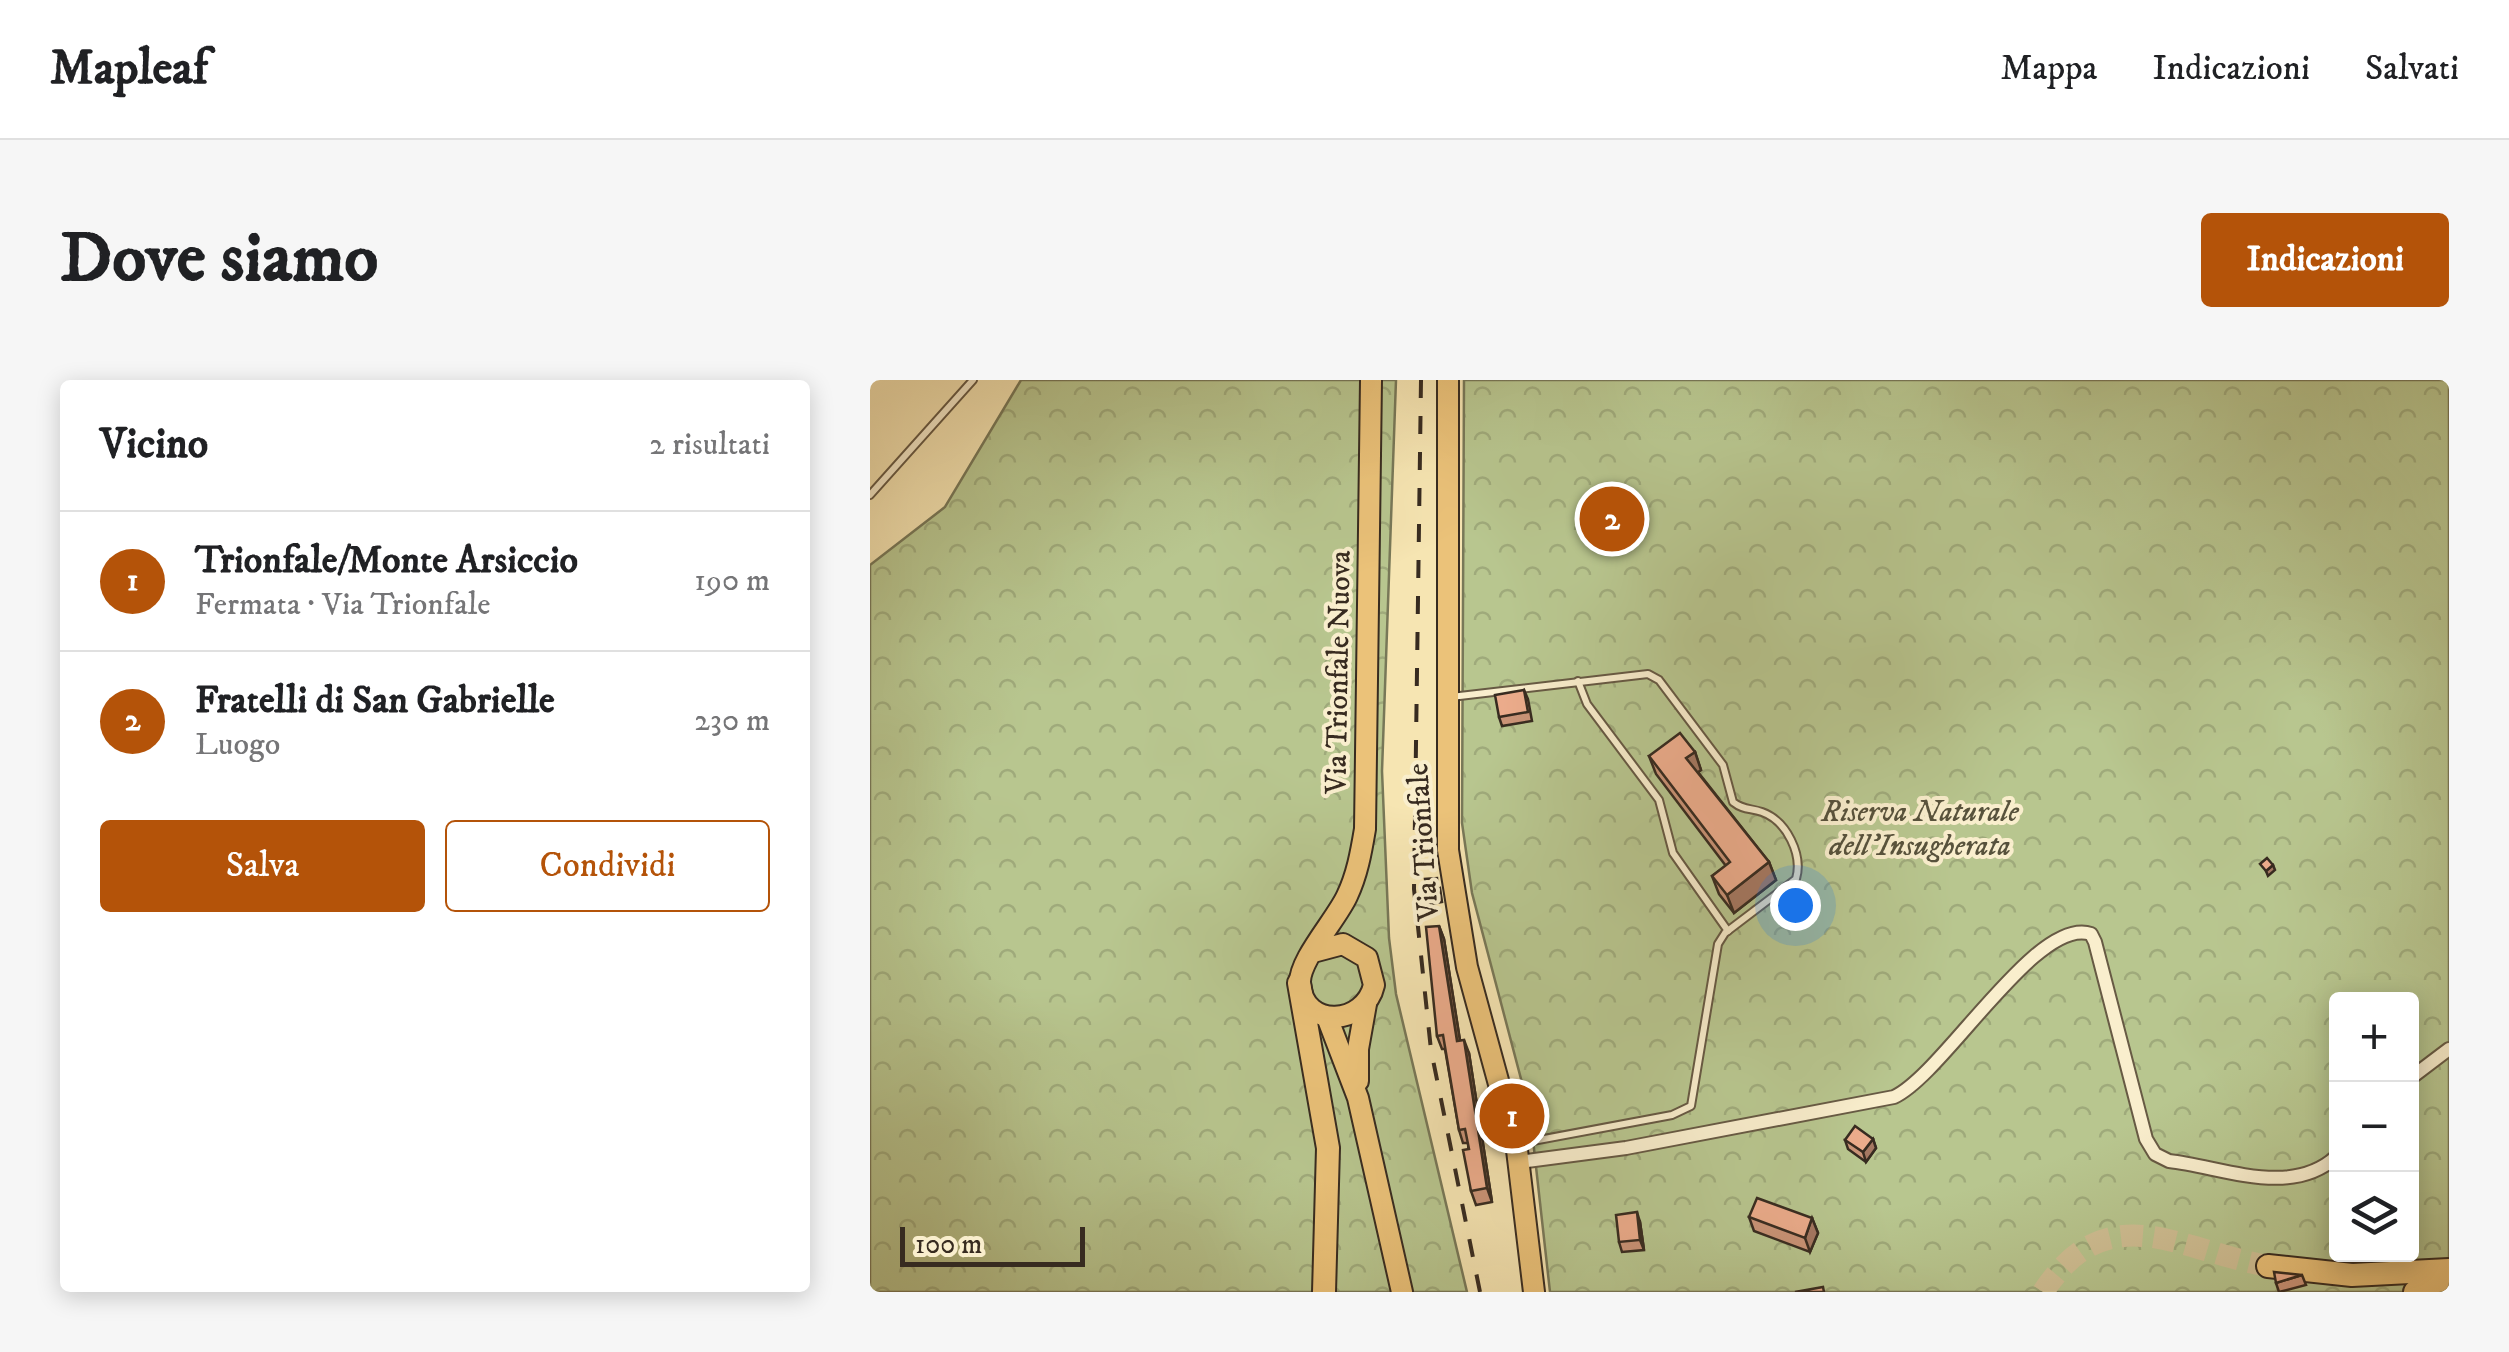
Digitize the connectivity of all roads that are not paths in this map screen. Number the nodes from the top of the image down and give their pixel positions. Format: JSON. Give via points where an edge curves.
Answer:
{"nodes":[{"id":1,"x":973,"y":380,"type":"edge"},
{"id":2,"x":1372,"y":380,"type":"edge"},
{"id":3,"x":1448,"y":380,"type":"edge"},
{"id":4,"x":870,"y":494,"type":"edge"},
{"id":5,"x":1578,"y":680,"type":"junction"},
{"id":6,"x":1450,"y":697,"type":"junction"},
{"id":7,"x":1728,"y":930,"type":"junction"},
{"id":8,"x":1312,"y":952,"type":"junction"},
{"id":9,"x":1299,"y":983,"type":"junction"},
{"id":10,"x":1366,"y":1004,"type":"junction"},
{"id":11,"x":1328,"y":1017,"type":"junction"},
{"id":12,"x":2449,"y":1049,"type":"edge"},
{"id":13,"x":2419,"y":1072,"type":"edge"},
{"id":14,"x":1358,"y":1098,"type":"junction"},
{"id":15,"x":1517,"y":1153,"type":"junction"},
{"id":16,"x":2329,"y":1162,"type":"edge"},
{"id":17,"x":2268,"y":1266,"type":"tunnel mouth"},
{"id":18,"x":2449,"y":1270,"type":"edge"},
{"id":19,"x":2449,"y":1281,"type":"edge"},
{"id":20,"x":1324,"y":1292,"type":"edge"},
{"id":21,"x":1402,"y":1292,"type":"edge"},
{"id":22,"x":1534,"y":1292,"type":"edge"},
{"id":23,"x":2414,"y":1292,"type":"edge"}],
"edges":[{"from":1,"to":4,"type":"lane"},
{"from":2,"to":8,"type":"main road","name":"Via Trionfale Nuova","via":[[1364,829],[1352,885]]},
{"from":3,"to":6,"type":"main road","name":"Via Trionfale"},
{"from":5,"to":6,"type":"lane"},
{"from":5,"to":7,"type":"lane","via":[[1587,704],[1659,800],[1672,853]]},
{"from":5,"to":7,"type":"lane","via":[[1638,673],[1659,680],[1723,765],[1732,802],[1766,813],[1796,846],[1796,879]]},
{"from":6,"to":15,"type":"main road","name":"Via Trionfale","via":[[1446,810],[1454,894]]},
{"from":7,"to":15,"type":"lane","via":[[1714,962],[1690,1106]]},
{"from":8,"to":9,"type":"main road"},
{"from":8,"to":10,"type":"main road","via":[[1343,944],[1362,953],[1374,978]]},
{"from":9,"to":11,"type":"main road","via":[[1308,1004]]},
{"from":9,"to":20,"type":"highway","via":[[1328,1148]]},
{"from":10,"to":11,"type":"main road","via":[[1350,1016]]},
{"from":10,"to":14,"type":"main road"},
{"from":11,"to":14,"type":"main road"},
{"from":12,"to":13,"type":"street"},
{"from":14,"to":21,"type":"main road"},
{"from":15,"to":16,"type":"street","via":[[1626,1148],[1894,1097],[1922,1079],[2055,940],[2078,931],[2096,942],[2155,1154],[2278,1179],[2312,1174]]},
{"from":15,"to":22,"type":"main road","name":"Via Trionfale"},
{"from":17,"to":18,"type":"highway","via":[[2352,1275]]},
{"from":19,"to":23,"type":"highway"}]}
